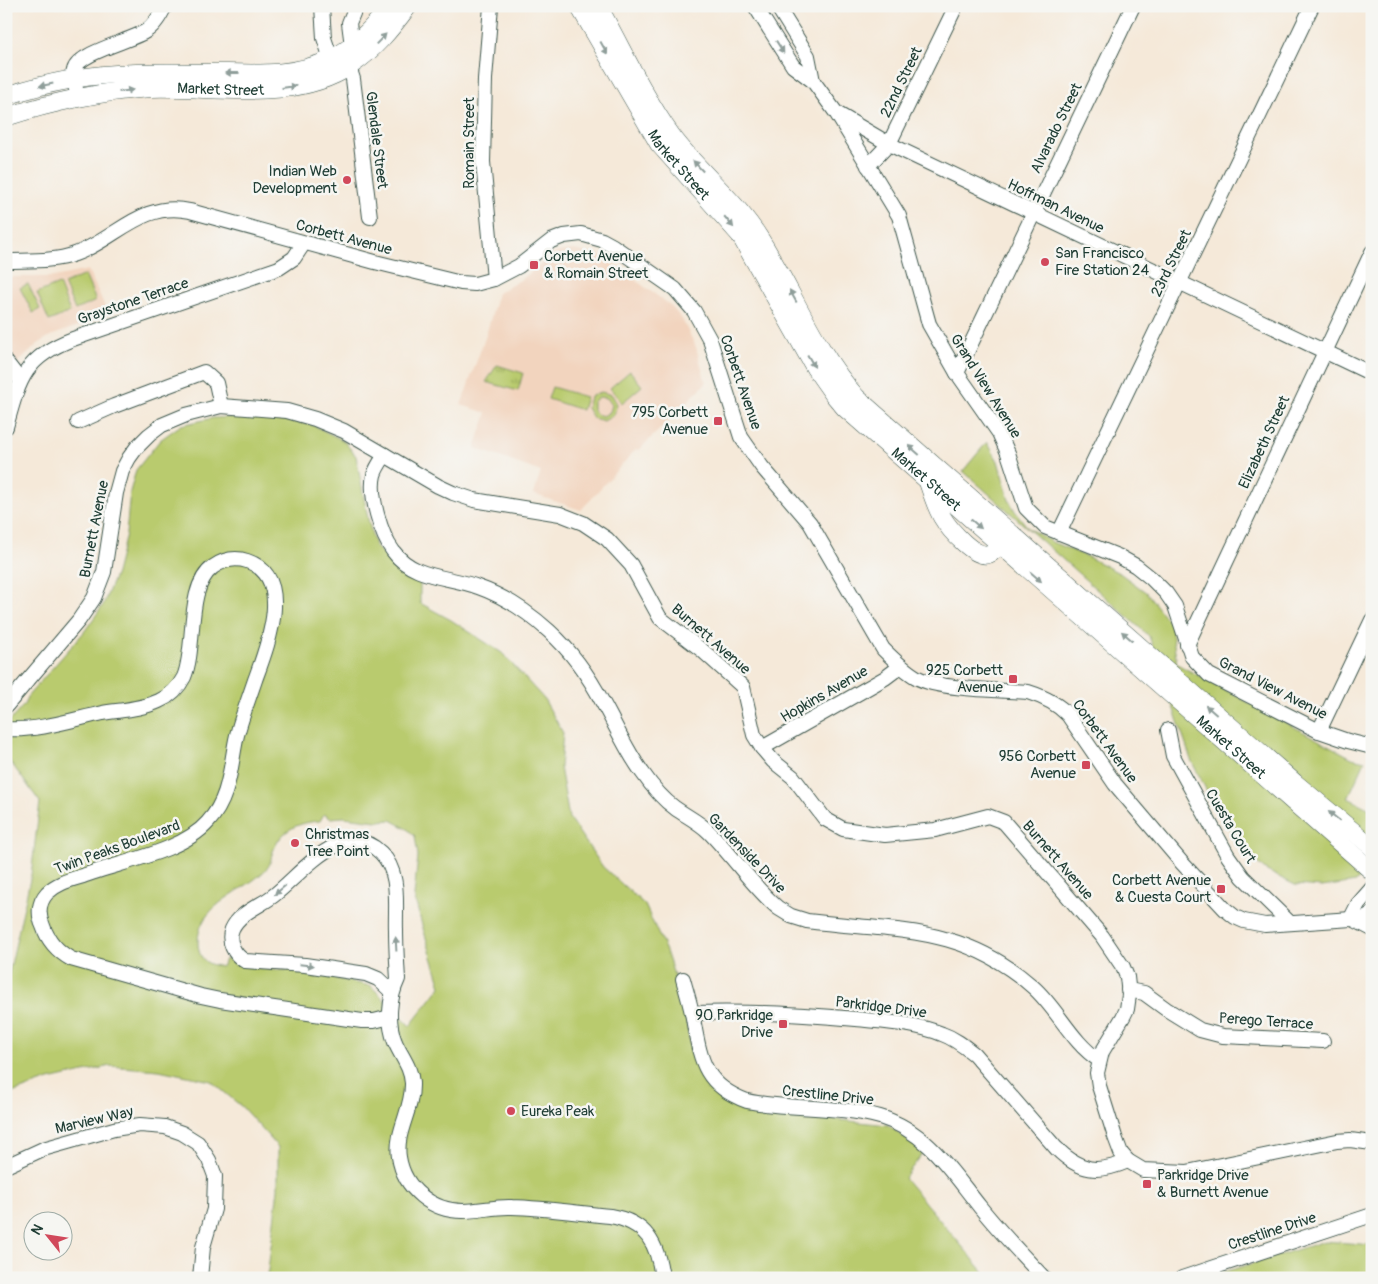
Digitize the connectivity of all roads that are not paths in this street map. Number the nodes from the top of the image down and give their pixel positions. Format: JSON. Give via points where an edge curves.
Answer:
{"nodes":[{"id":1,"x":165,"y":6,"type":"edge"},
{"id":2,"x":322,"y":6,"type":"edge"},
{"id":3,"x":356,"y":6,"type":"edge"},
{"id":4,"x":390,"y":6,"type":"edge"},
{"id":5,"x":408,"y":6,"type":"edge"},
{"id":6,"x":491,"y":6,"type":"edge"},
{"id":7,"x":579,"y":6,"type":"edge"},
{"id":8,"x":598,"y":6,"type":"edge"},
{"id":9,"x":755,"y":6,"type":"edge"},
{"id":10,"x":777,"y":6,"type":"edge"},
{"id":11,"x":956,"y":6,"type":"edge"},
{"id":12,"x":1133,"y":6,"type":"edge"},
{"id":13,"x":1312,"y":6,"type":"edge"},
{"id":14,"x":352,"y":46,"type":"junction"},
{"id":15,"x":331,"y":59,"type":"junction"},
{"id":16,"x":348,"y":67,"type":"junction"},
{"id":17,"x":75,"y":80,"type":"junction"},
{"id":18,"x":812,"y":81,"type":"junction"},
{"id":19,"x":6,"y":96,"type":"edge"},
{"id":20,"x":78,"y":99,"type":"junction"},
{"id":21,"x":24,"y":112,"type":"junction"},
{"id":22,"x":837,"y":114,"type":"junction"},
{"id":23,"x":6,"y":117,"type":"edge"},
{"id":24,"x":6,"y":122,"type":"edge"},
{"id":25,"x":889,"y":144,"type":"junction"},
{"id":26,"x":868,"y":166,"type":"junction"},
{"id":27,"x":1034,"y":213,"type":"junction"},
{"id":28,"x":370,"y":217,"type":"dead end"},
{"id":29,"x":304,"y":243,"type":"junction"},
{"id":30,"x":1372,"y":252,"type":"edge"},
{"id":31,"x":6,"y":260,"type":"edge"},
{"id":32,"x":494,"y":279,"type":"junction"},
{"id":33,"x":1179,"y":282,"type":"junction"},
{"id":34,"x":1324,"y":352,"type":"junction"},
{"id":35,"x":6,"y":362,"type":"edge"},
{"id":36,"x":957,"y":373,"type":"junction"},
{"id":37,"x":1372,"y":374,"type":"edge"},
{"id":38,"x":20,"y":380,"type":"junction"},
{"id":39,"x":221,"y":406,"type":"junction"},
{"id":40,"x":78,"y":422,"type":"dead end"},
{"id":41,"x":6,"y":427,"type":"edge"},
{"id":42,"x":385,"y":455,"type":"junction"},
{"id":43,"x":1002,"y":527,"type":"junction"},
{"id":44,"x":1059,"y":533,"type":"junction"},
{"id":45,"x":1000,"y":545,"type":"junction"},
{"id":46,"x":1372,"y":620,"type":"edge"},
{"id":47,"x":1187,"y":646,"type":"junction"},
{"id":48,"x":901,"y":666,"type":"junction"},
{"id":49,"x":6,"y":706,"type":"edge"},
{"id":50,"x":6,"y":729,"type":"edge"},
{"id":51,"x":1168,"y":730,"type":"dead end"},
{"id":52,"x":1319,"y":730,"type":"junction"},
{"id":53,"x":1372,"y":747,"type":"edge"},
{"id":54,"x":762,"y":748,"type":"junction"},
{"id":55,"x":1372,"y":847,"type":"edge"},
{"id":56,"x":1369,"y":869,"type":"edge"},
{"id":57,"x":1372,"y":888,"type":"edge"},
{"id":58,"x":1372,"y":914,"type":"edge"},
{"id":59,"x":1351,"y":918,"type":"junction"},
{"id":60,"x":1290,"y":923,"type":"junction"},
{"id":61,"x":1372,"y":929,"type":"edge"},
{"id":62,"x":683,"y":979,"type":"dead end"},
{"id":63,"x":1128,"y":990,"type":"junction"},
{"id":64,"x":392,"y":992,"type":"junction"},
{"id":65,"x":692,"y":1013,"type":"junction"},
{"id":66,"x":390,"y":1017,"type":"junction"},
{"id":67,"x":1323,"y":1041,"type":"dead end"},
{"id":68,"x":1099,"y":1060,"type":"junction"},
{"id":69,"x":1372,"y":1144,"type":"edge"},
{"id":70,"x":1128,"y":1161,"type":"junction"},
{"id":71,"x":6,"y":1166,"type":"edge"},
{"id":72,"x":1372,"y":1215,"type":"edge"},
{"id":73,"x":200,"y":1278,"type":"edge"},
{"id":74,"x":662,"y":1278,"type":"edge"},
{"id":75,"x":1044,"y":1278,"type":"edge"},
{"id":76,"x":1182,"y":1278,"type":"edge"}],
"edges":[{"from":1,"to":17,"type":"street","via":[[156,22],[146,31],[78,63],[74,68]]},
{"from":2,"to":15,"type":"street","via":[[324,38]]},
{"from":3,"to":14,"type":"street","via":[[348,23]]},
{"from":4,"to":14,"type":"main road","name":"Market Street"},
{"from":16,"to":5,"type":"main road","name":"Market Street","one_way":true,"via":[[383,38]]},
{"from":6,"to":32,"type":"street","name":"Romain Street","via":[[483,162]]},
{"from":7,"to":45,"type":"main road","name":"Market Street","one_way":true,"via":[[659,144],[744,241],[834,395],[857,420],[928,482],[944,520],[968,546],[985,555]]},
{"from":43,"to":8,"type":"main road","name":"Market Street","one_way":true,"via":[[879,420],[846,386],[752,226],[667,129]]},
{"from":9,"to":18,"type":"street","name":"Grand View Avenue","one_way":true,"via":[[793,66]]},
{"from":10,"to":18,"type":"street","name":"Grand View Avenue","via":[[808,56]]},
{"from":11,"to":25,"type":"street","name":"22nd Street"},
{"from":12,"to":27,"type":"street","name":"Alvarado Street"},
{"from":13,"to":33,"type":"street","name":"23rd Street"},
{"from":14,"to":15,"type":"main road","name":"Market Street"},
{"from":15,"to":17,"type":"main road","name":"Market Street","one_way":true,"via":[[279,73],[136,73]]},
{"from":20,"to":16,"type":"main road","name":"Market Street","one_way":true,"via":[[151,88],[281,88],[309,83]]},
{"from":16,"to":28,"type":"street","name":"Glendale Street","via":[[353,79]]},
{"from":17,"to":19,"type":"main road","name":"Market Street","one_way":true},
{"from":17,"to":20,"type":"street"},
{"from":18,"to":22,"type":"street","name":"Grand View Avenue"},
{"from":20,"to":21,"type":"main road","name":"Market Street"},
{"from":21,"to":23,"type":"main road","name":"Market Street"},
{"from":21,"to":24,"type":"main road"},
{"from":22,"to":25,"type":"street","name":"Hoffman Avenue"},
{"from":22,"to":26,"type":"street","name":"Grand View Avenue"},
{"from":25,"to":26,"type":"street","name":"22nd Street"},
{"from":25,"to":27,"type":"street","name":"Hoffman Avenue"},
{"from":26,"to":36,"type":"street","name":"Grand View Avenue","via":[[900,216],[929,324]]},
{"from":27,"to":33,"type":"street","name":"Hoffman Avenue"},
{"from":27,"to":36,"type":"street","name":"Alvarado Street"},
{"from":29,"to":31,"type":"street","name":"Corbett Avenue","via":[[190,211],[168,209],[143,216],[75,254],[55,259]]},
{"from":29,"to":32,"type":"street","name":"Corbett Avenue","via":[[460,283],[475,284]]},
{"from":29,"to":38,"type":"street","name":"Graystone Terrace","via":[[294,258],[279,268],[57,345],[35,360]]},
{"from":30,"to":34,"type":"street","name":"Elizabeth Street"},
{"from":32,"to":48,"type":"street","name":"Corbett Avenue","via":[[519,266],[551,242],[580,234],[613,246],[678,292],[694,310],[710,340],[741,436],[762,467],[810,523],[883,649]]},
{"from":33,"to":34,"type":"street","name":"Hoffman Avenue"},
{"from":33,"to":44,"type":"street","name":"23rd Street"},
{"from":34,"to":37,"type":"street","name":"Hoffman Avenue"},
{"from":34,"to":47,"type":"street","name":"Elizabeth Street"},
{"from":35,"to":38,"type":"street"},
{"from":36,"to":44,"type":"street","name":"Grand View Avenue","via":[[999,433],[1026,508],[1045,527]]},
{"from":38,"to":41,"type":"street","name":"Graystone Terrace"},
{"from":39,"to":40,"type":"street","via":[[216,383],[204,372]]},
{"from":39,"to":42,"type":"street","name":"Burnett Avenue","via":[[287,411],[315,419],[344,431]]},
{"from":39,"to":49,"type":"street","name":"Burnett Avenue","via":[[162,425],[133,452],[117,486],[104,572],[94,598]]},
{"from":42,"to":54,"type":"street","name":"Burnett Avenue","via":[[453,493],[474,500],[560,514],[583,523],[607,539],[630,565],[660,618],[704,650],[743,687],[754,736]]},
{"from":42,"to":68,"type":"street","name":"Gardenside Drive","via":[[374,474],[374,496],[382,530],[396,555],[426,574],[476,586],[494,594],[520,608],[548,630],[589,678],[626,749],[650,783],[672,807],[709,832],[774,904],[801,920],[932,935],[985,954],[1013,970],[1037,991],[1083,1047]]},
{"from":43,"to":45,"type":"main road","via":[[1004,537]]},
{"from":55,"to":43,"type":"main road","name":"Market Street","one_way":true},
{"from":44,"to":47,"type":"street","name":"Grand View Avenue","via":[[1120,557],[1152,578],[1175,606]]},
{"from":45,"to":56,"type":"main road","name":"Market Street","one_way":true},
{"from":46,"to":52,"type":"street"},
{"from":47,"to":52,"type":"street","name":"Grand View Avenue","via":[[1192,657],[1210,675]]},
{"from":48,"to":54,"type":"street","name":"Hopkins Avenue"},
{"from":48,"to":60,"type":"street","name":"Corbett Avenue","via":[[917,678],[949,686],[1028,692],[1060,706],[1115,784],[1225,909],[1254,923]]},
{"from":50,"to":66,"type":"street","name":"Twin Peaks Boulevard","via":[[29,729],[60,723],[147,705],[167,697],[185,673],[198,592],[205,575],[218,564],[232,559],[248,561],[262,570],[273,589],[274,613],[239,727],[227,788],[220,806],[209,822],[189,839],[55,887],[40,905],[41,923],[52,944],[71,959],[173,988],[220,1000],[362,1021]]},
{"from":51,"to":60,"type":"street","name":"Cuesta Court","via":[[1173,756],[1228,856],[1243,877]]},
{"from":52,"to":53,"type":"street","name":"Grand View Avenue"},
{"from":54,"to":63,"type":"street","name":"Burnett Avenue","via":[[793,777],[825,819],[843,830],[885,835],[935,830],[988,816],[1004,822],[1102,936],[1123,967]]},
{"from":57,"to":59,"type":"street"},
{"from":58,"to":59,"type":"street","name":"Corbett Avenue","via":[[1366,918]]},
{"from":59,"to":60,"type":"street","name":"Corbett Avenue"},
{"from":59,"to":61,"type":"street"},
{"from":62,"to":65,"type":"street","name":"Crestline Drive"},
{"from":63,"to":67,"type":"street","name":"Perego Terrace","via":[[1144,994],[1200,1030],[1223,1036]]},
{"from":63,"to":68,"type":"street","name":"Burnett Avenue","via":[[1125,1013]]},
{"from":64,"to":64,"type":"street","one_way":true,"via":[[398,979],[395,884],[386,860],[370,845],[349,842],[328,848],[275,895],[239,919],[231,930],[232,947],[245,961],[366,974],[378,979]]},
{"from":64,"to":66,"type":"street"},
{"from":65,"to":70,"type":"street","name":"Parkridge Drive","via":[[816,1016],[911,1025],[937,1032],[959,1042],[980,1060],[1066,1157],[1099,1170]]},
{"from":65,"to":75,"type":"street","name":"Crestline Drive","via":[[702,1062],[725,1090],[747,1102],[865,1114],[908,1129],[939,1154],[994,1224]]},
{"from":66,"to":74,"type":"street","via":[[392,1032],[408,1065],[412,1084],[399,1137],[400,1163],[408,1182],[419,1195],[441,1208],[457,1211],[511,1207],[625,1220],[641,1229],[651,1240],[658,1254]]},
{"from":68,"to":70,"type":"street","name":"Burnett Avenue","via":[[1098,1086],[1120,1150]]},
{"from":69,"to":70,"type":"street","via":[[1336,1141],[1187,1172],[1144,1170]]},
{"from":71,"to":73,"type":"street","name":"Marview Way","via":[[43,1149],[140,1125],[165,1127],[182,1133],[198,1143],[215,1176],[214,1209],[203,1248]]},
{"from":72,"to":76,"type":"street","name":"Crestline Drive"}]}
